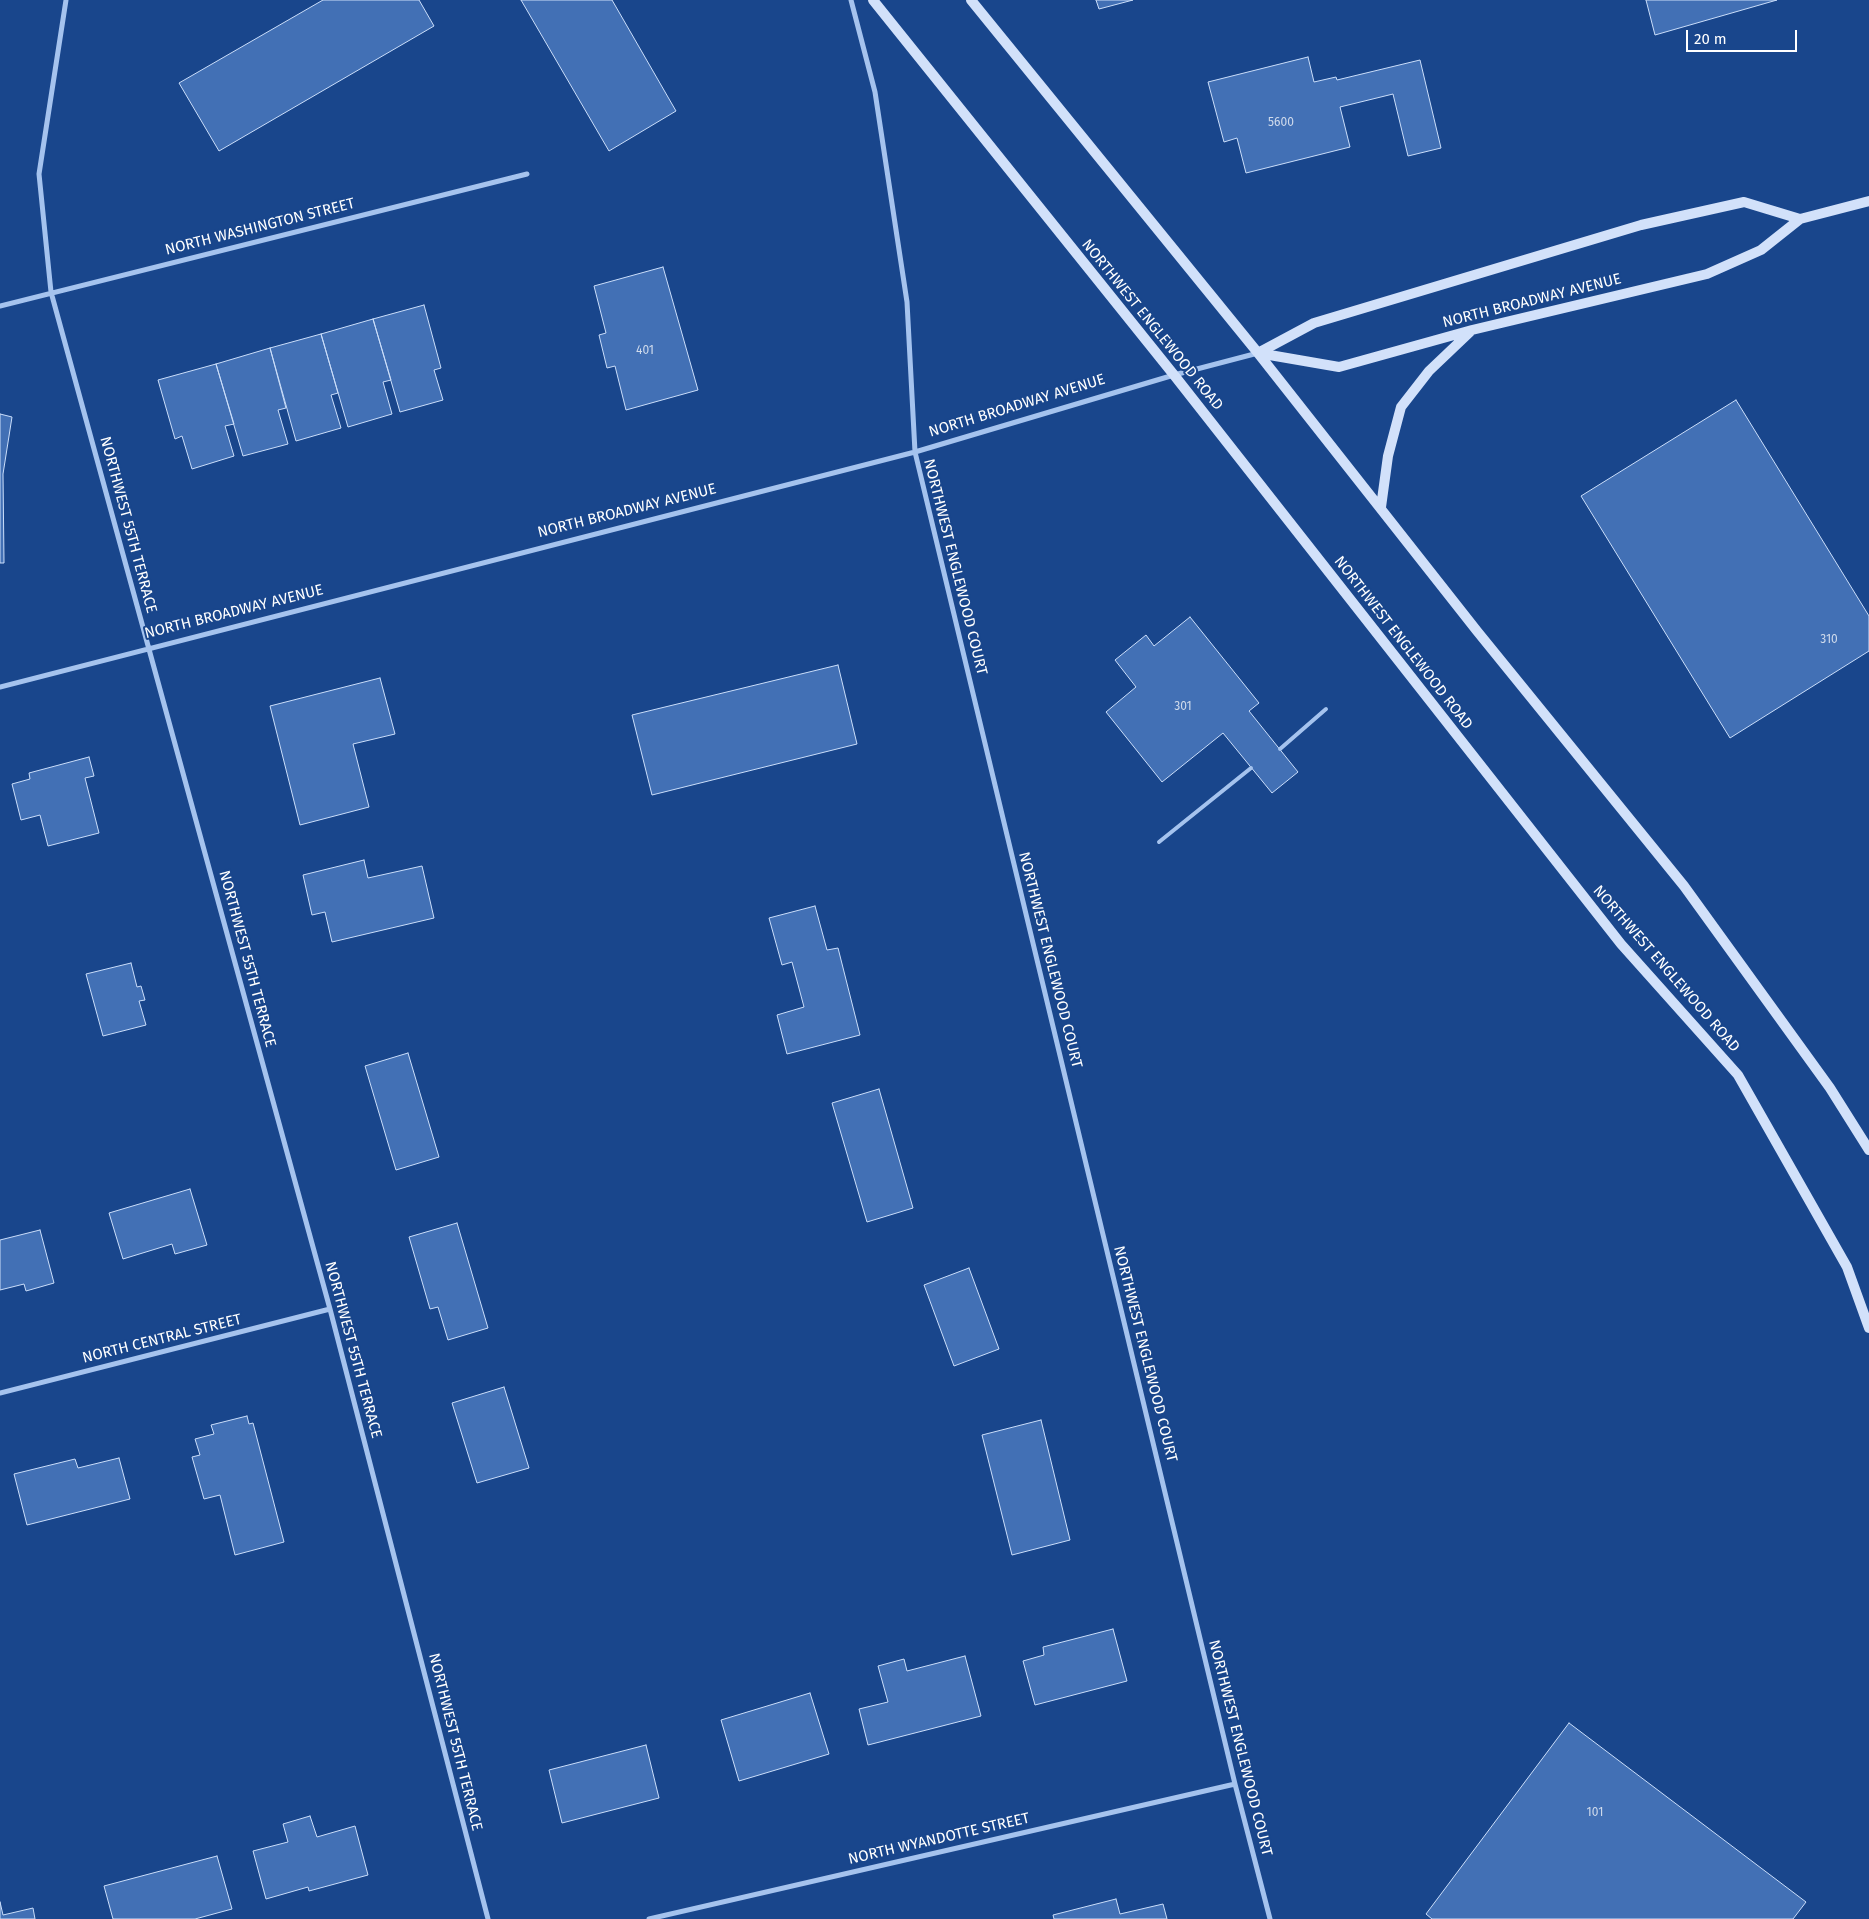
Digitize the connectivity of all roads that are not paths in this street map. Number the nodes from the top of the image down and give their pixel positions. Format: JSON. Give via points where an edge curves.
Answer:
{"nodes":[{"id":1,"x":66,"y":0,"type":"edge"},
{"id":2,"x":851,"y":0,"type":"edge"},
{"id":3,"x":873,"y":0,"type":"edge"},
{"id":4,"x":971,"y":0,"type":"edge"},
{"id":5,"x":527,"y":174,"type":"dead end"},
{"id":6,"x":1869,"y":201,"type":"edge"},
{"id":7,"x":1800,"y":219,"type":"junction"},
{"id":8,"x":51,"y":292,"type":"junction"},
{"id":9,"x":0,"y":306,"type":"edge"},
{"id":10,"x":1472,"y":330,"type":"junction"},
{"id":11,"x":1258,"y":353,"type":"junction"},
{"id":12,"x":1174,"y":375,"type":"junction"},
{"id":13,"x":915,"y":452,"type":"junction"},
{"id":14,"x":1381,"y":507,"type":"junction"},
{"id":15,"x":149,"y":649,"type":"junction"},
{"id":16,"x":0,"y":688,"type":"edge"},
{"id":17,"x":1326,"y":709,"type":"dead end"},
{"id":18,"x":1280,"y":749,"type":"dead end"},
{"id":19,"x":1251,"y":768,"type":"dead end"},
{"id":20,"x":1159,"y":842,"type":"dead end"},
{"id":21,"x":1869,"y":1150,"type":"edge"},
{"id":22,"x":330,"y":1309,"type":"junction"},
{"id":23,"x":1869,"y":1328,"type":"edge"},
{"id":24,"x":0,"y":1392,"type":"edge"},
{"id":25,"x":1236,"y":1784,"type":"junction"},
{"id":26,"x":488,"y":1919,"type":"edge"},
{"id":27,"x":649,"y":1919,"type":"edge"},
{"id":28,"x":1270,"y":1919,"type":"edge"}],
"edges":[{"from":1,"to":8,"type":"street","name":"NORTHWEST 55TH TERRACE","via":[[39,174]]},
{"from":2,"to":13,"type":"street","name":"NORTHWEST ENGLEWOOD COURT","via":[[875,92],[907,302]]},
{"from":3,"to":12,"type":"main road","name":"NORTHWEST ENGLEWOOD ROAD"},
{"from":4,"to":11,"type":"main road"},
{"from":5,"to":8,"type":"street","name":"NORTH WASHINGTON STREET"},
{"from":6,"to":7,"type":"main road","name":"NORTH BROADWAY AVENUE"},
{"from":7,"to":10,"type":"main road","name":"NORTH BROADWAY AVENUE","via":[[1761,250],[1706,274]]},
{"from":7,"to":11,"type":"main road","name":"NORTH BROADWAY AVENUE","via":[[1744,202],[1641,224],[1314,323]]},
{"from":8,"to":9,"type":"street","name":"NORTH WASHINGTON STREET"},
{"from":8,"to":15,"type":"street","name":"NORTHWEST 55TH TERRACE"},
{"from":10,"to":11,"type":"main road","name":"NORTH BROADWAY AVENUE","via":[[1339,367]]},
{"from":10,"to":14,"type":"main road","via":[[1429,371],[1402,407],[1388,456]]},
{"from":11,"to":12,"type":"street","name":"NORTH BROADWAY AVENUE"},
{"from":11,"to":14,"type":"main road"},
{"from":12,"to":13,"type":"street","name":"NORTH BROADWAY AVENUE"},
{"from":12,"to":23,"type":"main road","name":"NORTHWEST ENGLEWOOD ROAD","via":[[1621,944],[1738,1075],[1847,1267]]},
{"from":13,"to":15,"type":"street","name":"NORTH BROADWAY AVENUE"},
{"from":13,"to":25,"type":"street","name":"NORTHWEST ENGLEWOOD COURT"},
{"from":14,"to":21,"type":"main road","via":[[1684,886],[1830,1088]]},
{"from":15,"to":16,"type":"street","name":"NORTH BROADWAY AVENUE"},
{"from":15,"to":22,"type":"street","name":"NORTHWEST 55TH TERRACE"},
{"from":17,"to":18,"type":"lane"},
{"from":19,"to":20,"type":"lane"},
{"from":22,"to":24,"type":"street","name":"NORTH CENTRAL STREET"},
{"from":22,"to":26,"type":"street","name":"NORTHWEST 55TH TERRACE"},
{"from":25,"to":27,"type":"street","name":"NORTH WYANDOTTE STREET"},
{"from":25,"to":28,"type":"street","name":"NORTHWEST ENGLEWOOD COURT"}]}
